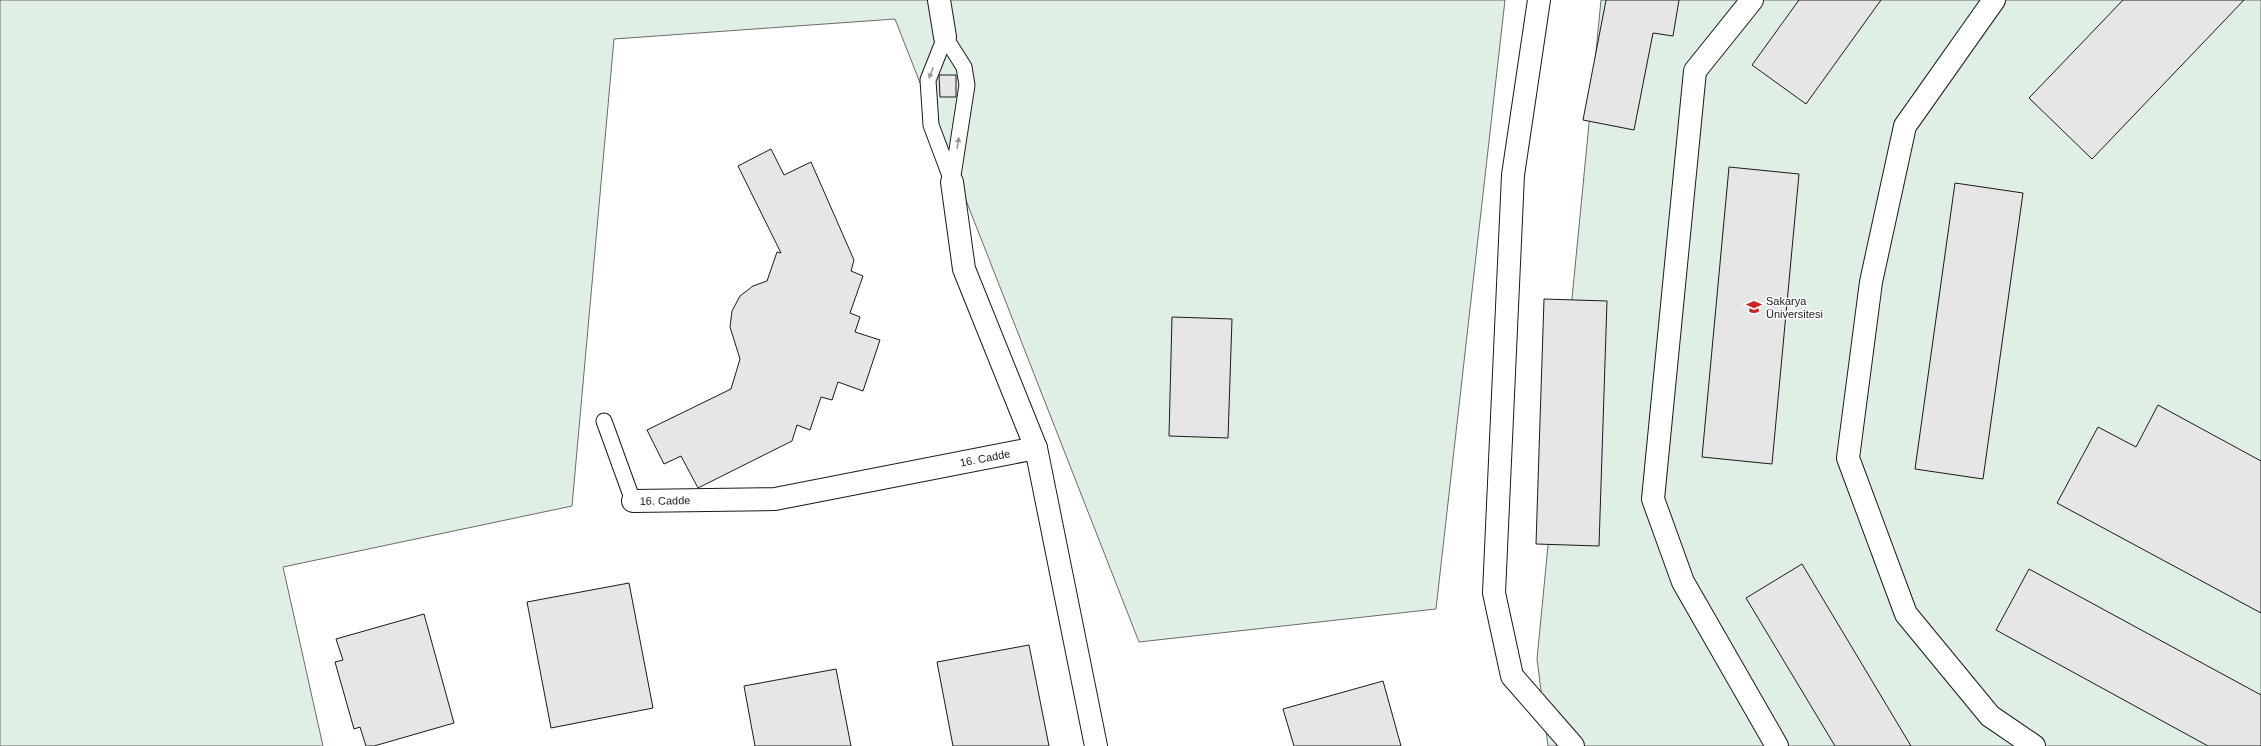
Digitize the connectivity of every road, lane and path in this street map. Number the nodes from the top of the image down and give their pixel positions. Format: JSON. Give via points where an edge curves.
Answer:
{"nodes":[{"id":1,"x":939,"y":0,"type":"edge"},
{"id":2,"x":1539,"y":0,"type":"edge"},
{"id":3,"x":1752,"y":0,"type":"edge"},
{"id":4,"x":1994,"y":0,"type":"edge"},
{"id":5,"x":945,"y":37,"type":"junction"},
{"id":6,"x":952,"y":182,"type":"junction"},
{"id":7,"x":604,"y":421,"type":"dead end"},
{"id":8,"x":1036,"y":448,"type":"junction"},
{"id":9,"x":633,"y":501,"type":"joint"},
{"id":10,"x":1096,"y":746,"type":"edge"},
{"id":11,"x":1573,"y":746,"type":"edge"},
{"id":12,"x":1777,"y":746,"type":"edge"},
{"id":13,"x":2034,"y":746,"type":"edge"}],
"edges":[{"from":1,"to":5,"type":"street"},
{"from":2,"to":11,"type":"street","via":[[1513,175],[1494,593],[1512,676]]},
{"from":3,"to":12,"type":"street","via":[[1695,71],[1653,499],[1683,582]]},
{"from":4,"to":13,"type":"street","via":[[1905,126],[1871,282],[1848,458],[1906,614],[1990,716]]},
{"from":6,"to":5,"type":"lane","one_way":true,"via":[[967,85],[964,67]]},
{"from":5,"to":6,"type":"lane","one_way":true,"via":[[928,80],[931,125]]},
{"from":6,"to":8,"type":"street","via":[[964,269]]},
{"from":7,"to":9,"type":"lane"},
{"from":8,"to":9,"type":"street","name":"16. Cadde","via":[[775,499]]},
{"from":8,"to":10,"type":"street"}]}
